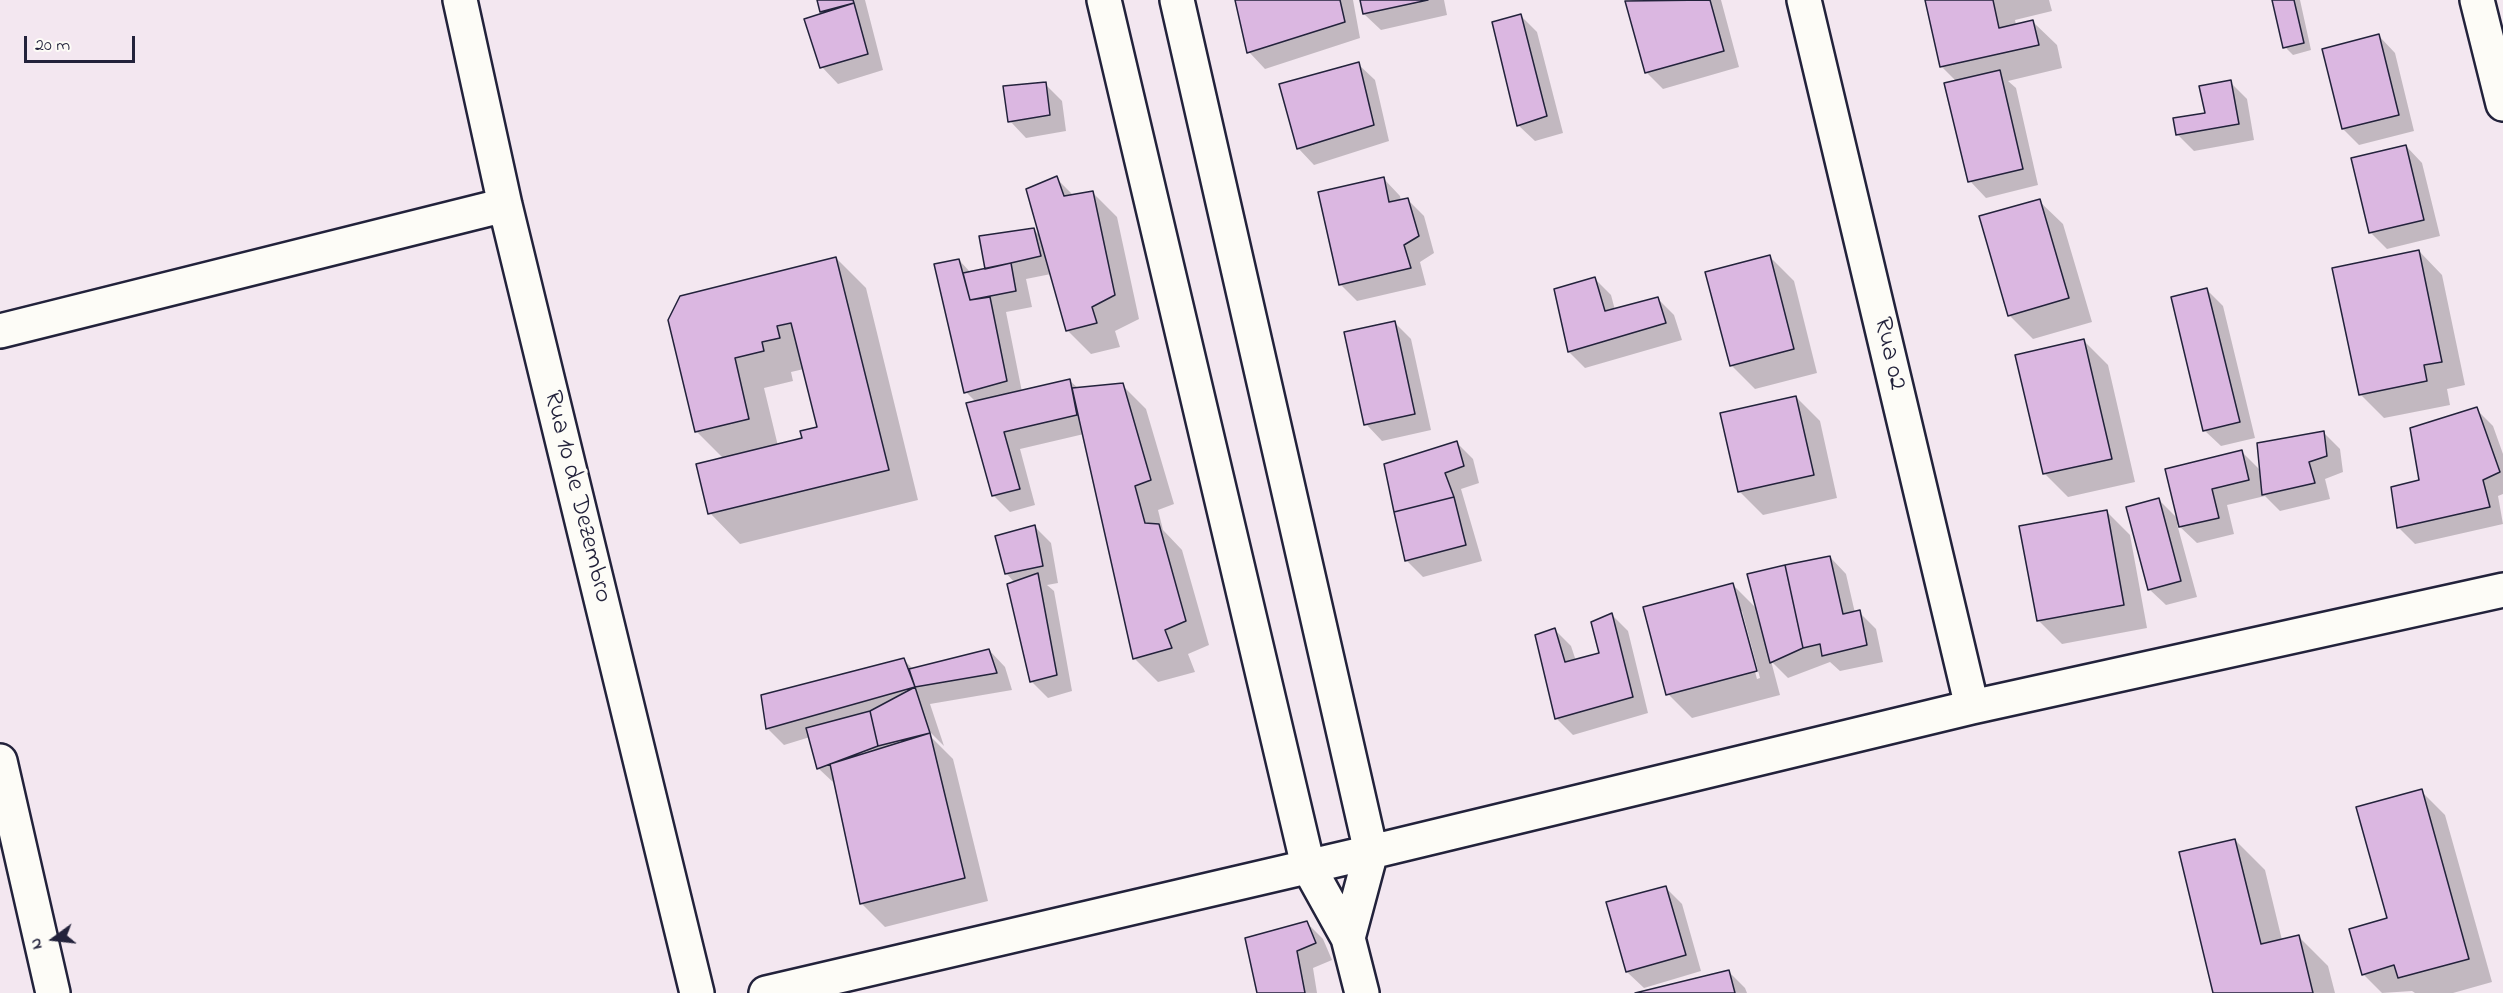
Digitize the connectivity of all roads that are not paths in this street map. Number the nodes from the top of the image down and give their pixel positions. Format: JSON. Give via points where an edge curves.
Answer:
{"nodes":[{"id":1,"x":460,"y":0,"type":"edge"},
{"id":2,"x":1104,"y":0,"type":"edge"},
{"id":3,"x":1177,"y":0,"type":"edge"},
{"id":4,"x":1804,"y":0,"type":"edge"},
{"id":5,"x":2477,"y":0,"type":"edge"},
{"id":6,"x":2501,"y":84,"type":"edge"},
{"id":7,"x":505,"y":205,"type":"junction"},
{"id":8,"x":0,"y":330,"type":"edge"},
{"id":9,"x":2503,"y":590,"type":"edge"},
{"id":10,"x":1972,"y":707,"type":"junction"},
{"id":11,"x":0,"y":761,"type":"edge"},
{"id":12,"x":1371,"y":852,"type":"junction"},
{"id":13,"x":1308,"y":866,"type":"junction"},
{"id":14,"x":1348,"y":938,"type":"junction"},
{"id":15,"x":53,"y":993,"type":"edge"},
{"id":16,"x":697,"y":993,"type":"edge"},
{"id":17,"x":766,"y":993,"type":"edge"},
{"id":18,"x":1362,"y":993,"type":"edge"}],
"edges":[{"from":1,"to":7,"type":"street","name":"Rua 10 de Dezembro"},
{"from":2,"to":13,"type":"street"},
{"from":3,"to":12,"type":"street"},
{"from":4,"to":10,"type":"street","name":"Rua 02"},
{"from":5,"to":6,"type":"street"},
{"from":7,"to":8,"type":"street"},
{"from":7,"to":16,"type":"street","name":"Rua 10 de Dezembro"},
{"from":9,"to":10,"type":"street"},
{"from":10,"to":12,"type":"street"},
{"from":11,"to":15,"type":"street"},
{"from":12,"to":13,"type":"street"},
{"from":12,"to":14,"type":"street"},
{"from":13,"to":14,"type":"street"},
{"from":13,"to":17,"type":"street"},
{"from":14,"to":18,"type":"street"}]}
